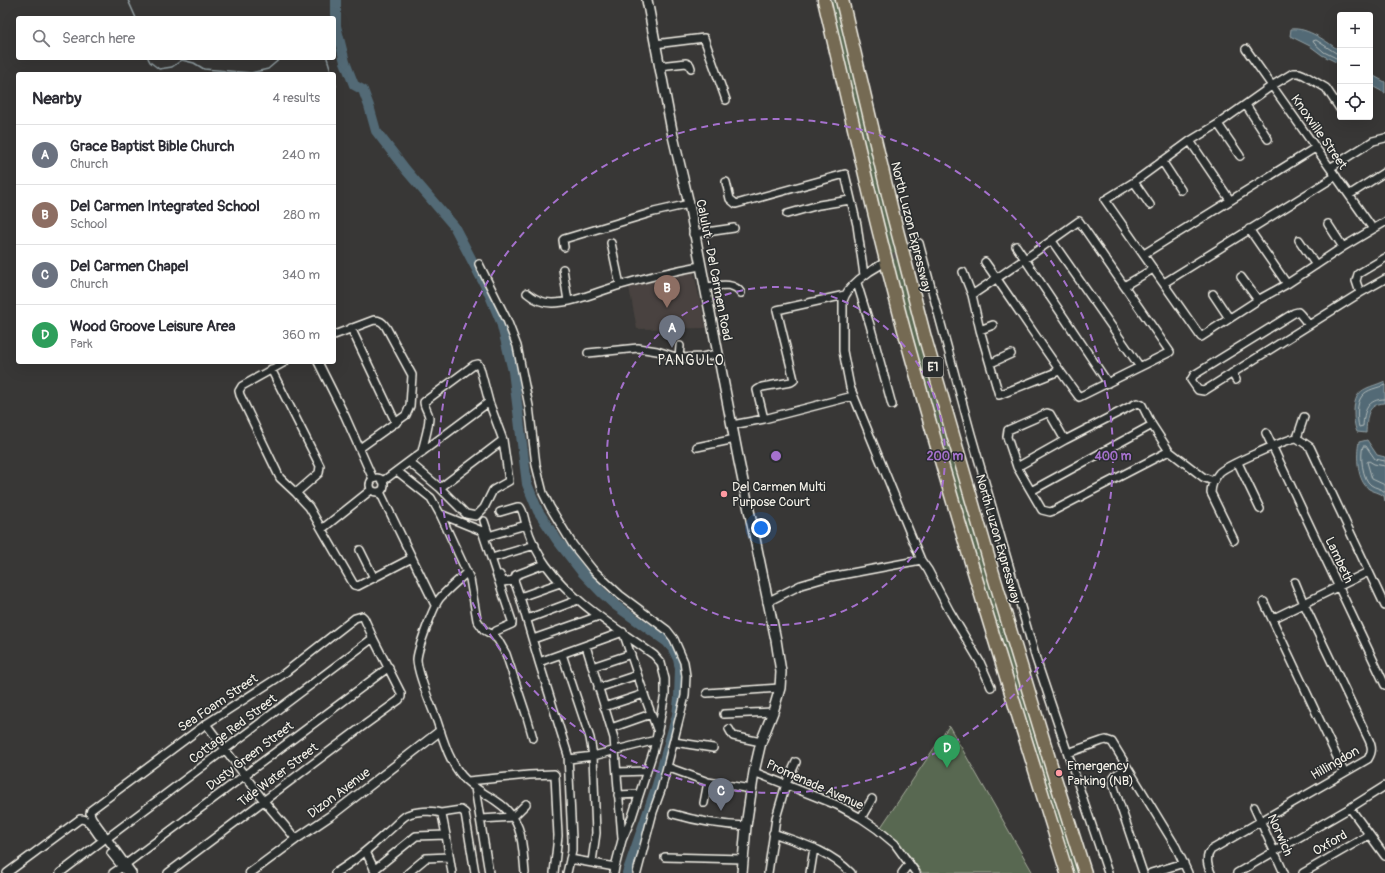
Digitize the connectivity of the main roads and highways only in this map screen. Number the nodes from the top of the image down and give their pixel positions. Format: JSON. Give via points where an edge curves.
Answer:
{"nodes":[{"id":1,"x":647,"y":0,"type":"edge"},
{"id":2,"x":824,"y":0,"type":"edge"},
{"id":3,"x":842,"y":0,"type":"edge"},
{"id":4,"x":742,"y":873,"type":"edge"},
{"id":5,"x":1067,"y":873,"type":"edge"},
{"id":6,"x":1085,"y":873,"type":"edge"}],
"edges":[{"from":1,"to":4,"type":"main road","name":"Calulut - Del Carmen Road","via":[[781,672],[780,688],[761,742],[754,772]]},
{"from":2,"to":5,"type":"highway","number":"E1","via":[[907,341],[977,581]]},
{"from":3,"to":6,"type":"highway","name":"North Luzon Expressway","number":"E1","via":[[925,338],[992,570]]}]}
